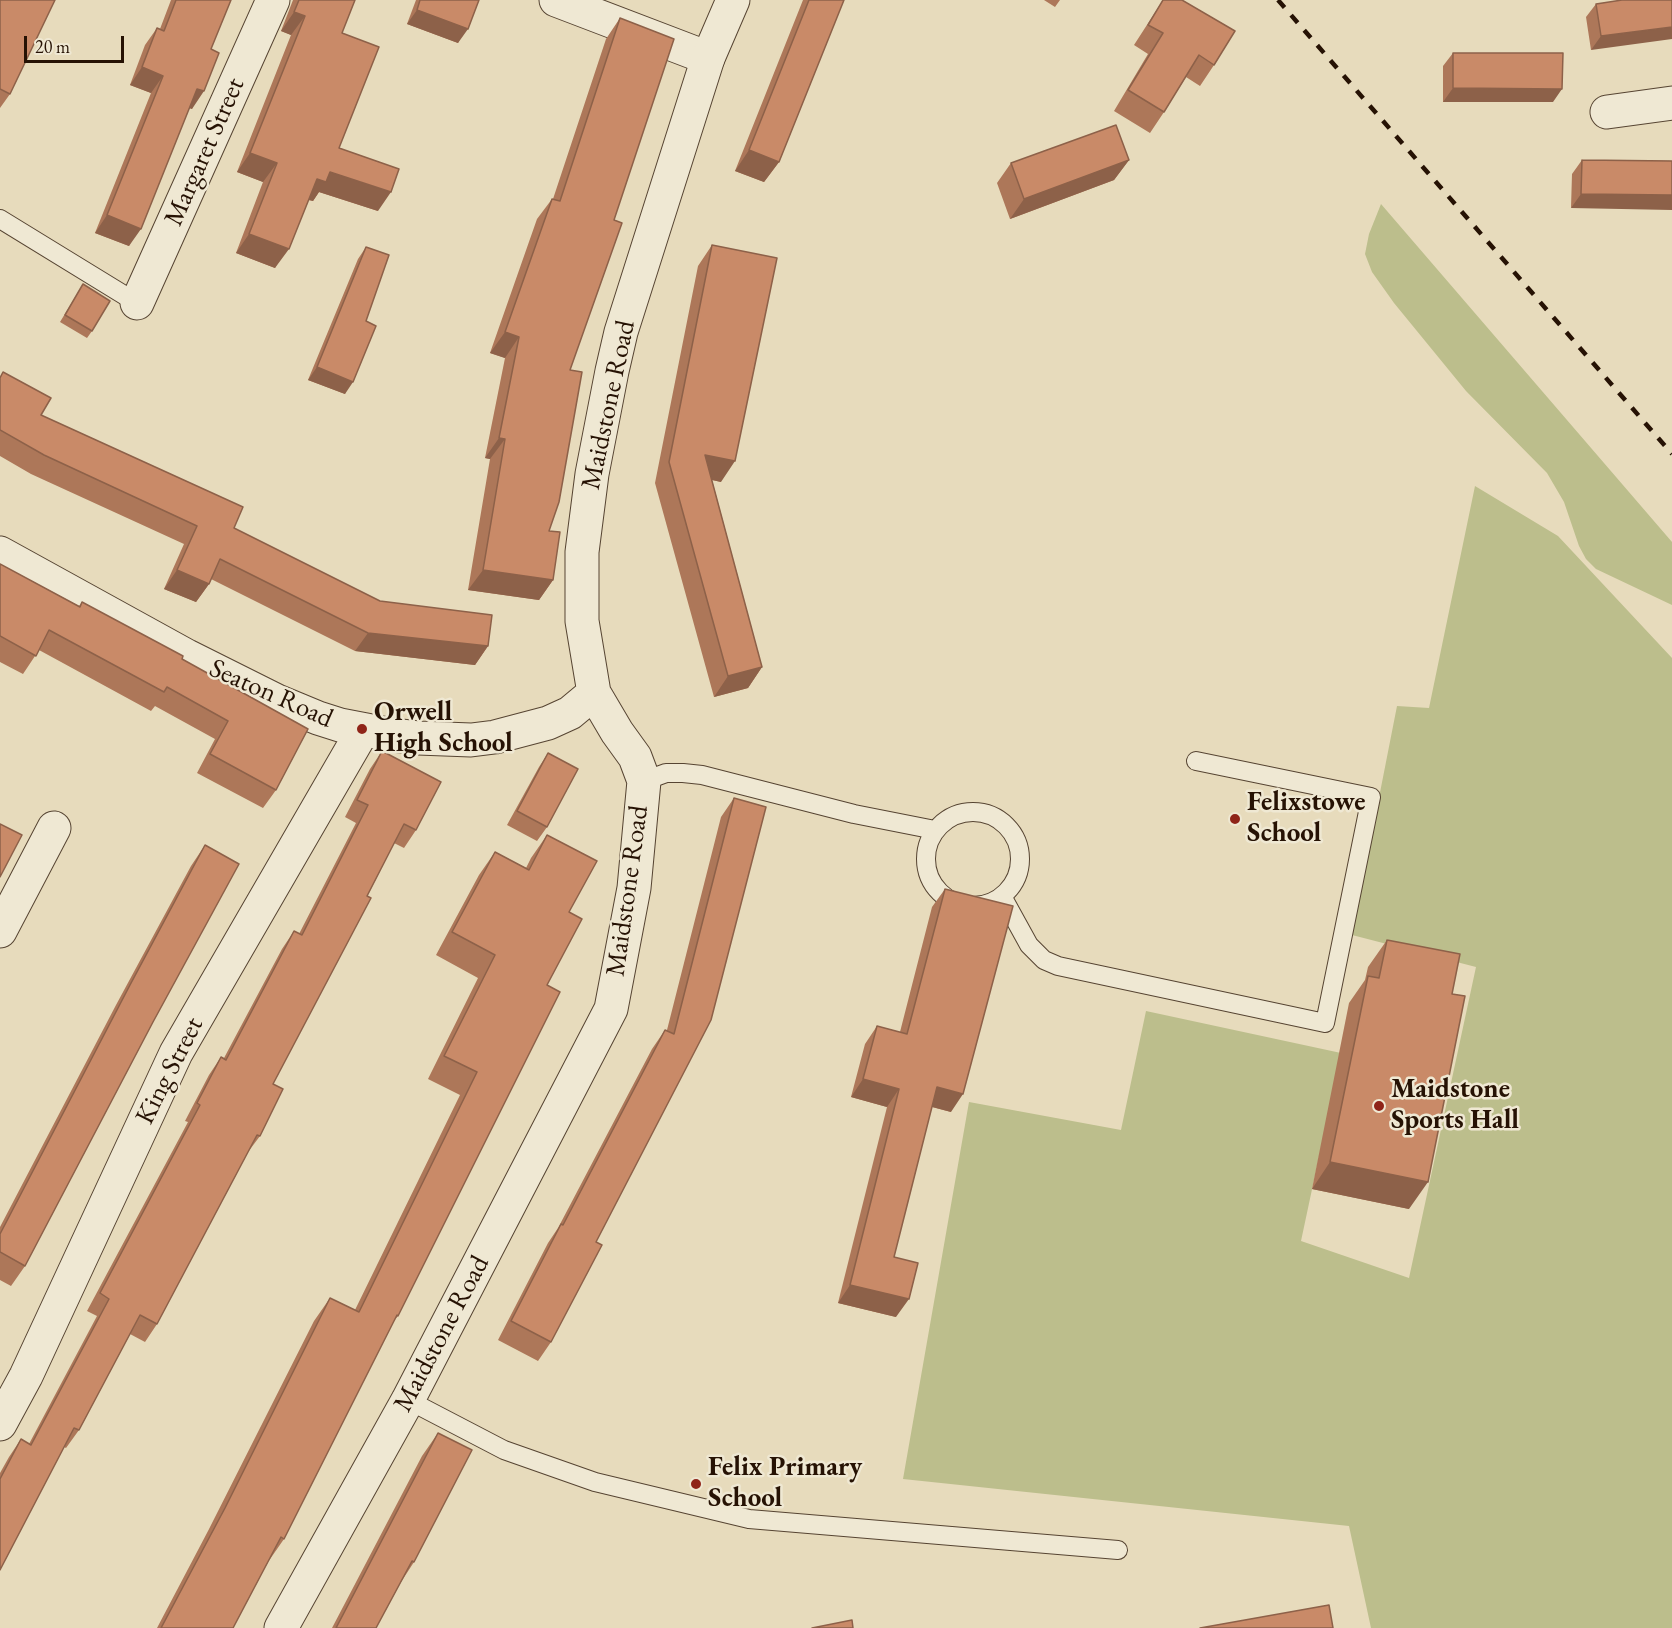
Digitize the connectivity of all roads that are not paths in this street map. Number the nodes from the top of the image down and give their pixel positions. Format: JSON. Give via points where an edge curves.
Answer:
{"nodes":[{"id":1,"x":273,"y":0,"type":"edge"},
{"id":2,"x":556,"y":0,"type":"edge"},
{"id":3,"x":733,"y":0,"type":"edge"},
{"id":4,"x":708,"y":58,"type":"junction"},
{"id":5,"x":1672,"y":103,"type":"edge"},
{"id":6,"x":1607,"y":112,"type":"dead end"},
{"id":7,"x":0,"y":219,"type":"edge"},
{"id":8,"x":137,"y":303,"type":"joint"},
{"id":9,"x":0,"y":553,"type":"edge"},
{"id":10,"x":594,"y":693,"type":"junction"},
{"id":11,"x":363,"y":730,"type":"junction"},
{"id":12,"x":1196,"y":761,"type":"dead end"},
{"id":13,"x":644,"y":781,"type":"junction"},
{"id":14,"x":54,"y":828,"type":"dead end"},
{"id":15,"x":935,"y":830,"type":"junction"},
{"id":16,"x":1002,"y":896,"type":"junction"},
{"id":17,"x":0,"y":931,"type":"edge"},
{"id":18,"x":13,"y":1369,"type":"edge"},
{"id":19,"x":408,"y":1400,"type":"junction"},
{"id":20,"x":0,"y":1424,"type":"edge"},
{"id":21,"x":1118,"y":1550,"type":"dead end"},
{"id":22,"x":281,"y":1628,"type":"edge"}],
"edges":[{"from":1,"to":8,"type":"street","name":"Margaret Street"},
{"from":2,"to":4,"type":"street"},
{"from":3,"to":4,"type":"street","name":"Maidstone Road"},
{"from":4,"to":10,"type":"street","name":"Maidstone Road","via":[[621,332],[592,474],[582,552],[582,621]]},
{"from":5,"to":6,"type":"street"},
{"from":7,"to":8,"type":"lane"},
{"from":9,"to":11,"type":"street","name":"Seaton Road","via":[[241,683],[318,718]]},
{"from":10,"to":11,"type":"street","name":"Seaton Road","via":[[570,713],[548,723],[495,737],[418,738]]},
{"from":10,"to":13,"type":"street","name":"Maidstone Road","via":[[635,757]]},
{"from":11,"to":18,"type":"street","name":"King Street","via":[[176,1053]]},
{"from":12,"to":16,"type":"lane","via":[[1371,797],[1325,1023],[1058,966],[1044,960],[1029,945]]},
{"from":13,"to":15,"type":"lane","via":[[666,773],[702,775],[854,814]]},
{"from":13,"to":19,"type":"street","name":"Maidstone Road","via":[[634,888],[611,1009]]},
{"from":14,"to":17,"type":"street"},
{"from":15,"to":16,"type":"lane","via":[[925,853],[928,878],[944,898],[967,907],[992,904]]},
{"from":15,"to":16,"type":"lane","via":[[955,815],[980,812],[1002,821],[1018,841],[1021,866],[1011,888]]},
{"from":18,"to":20,"type":"street","name":"King Street"},
{"from":19,"to":21,"type":"lane","via":[[504,1450],[595,1482],[749,1519]]},
{"from":19,"to":22,"type":"street","name":"Maidstone Road"}]}
